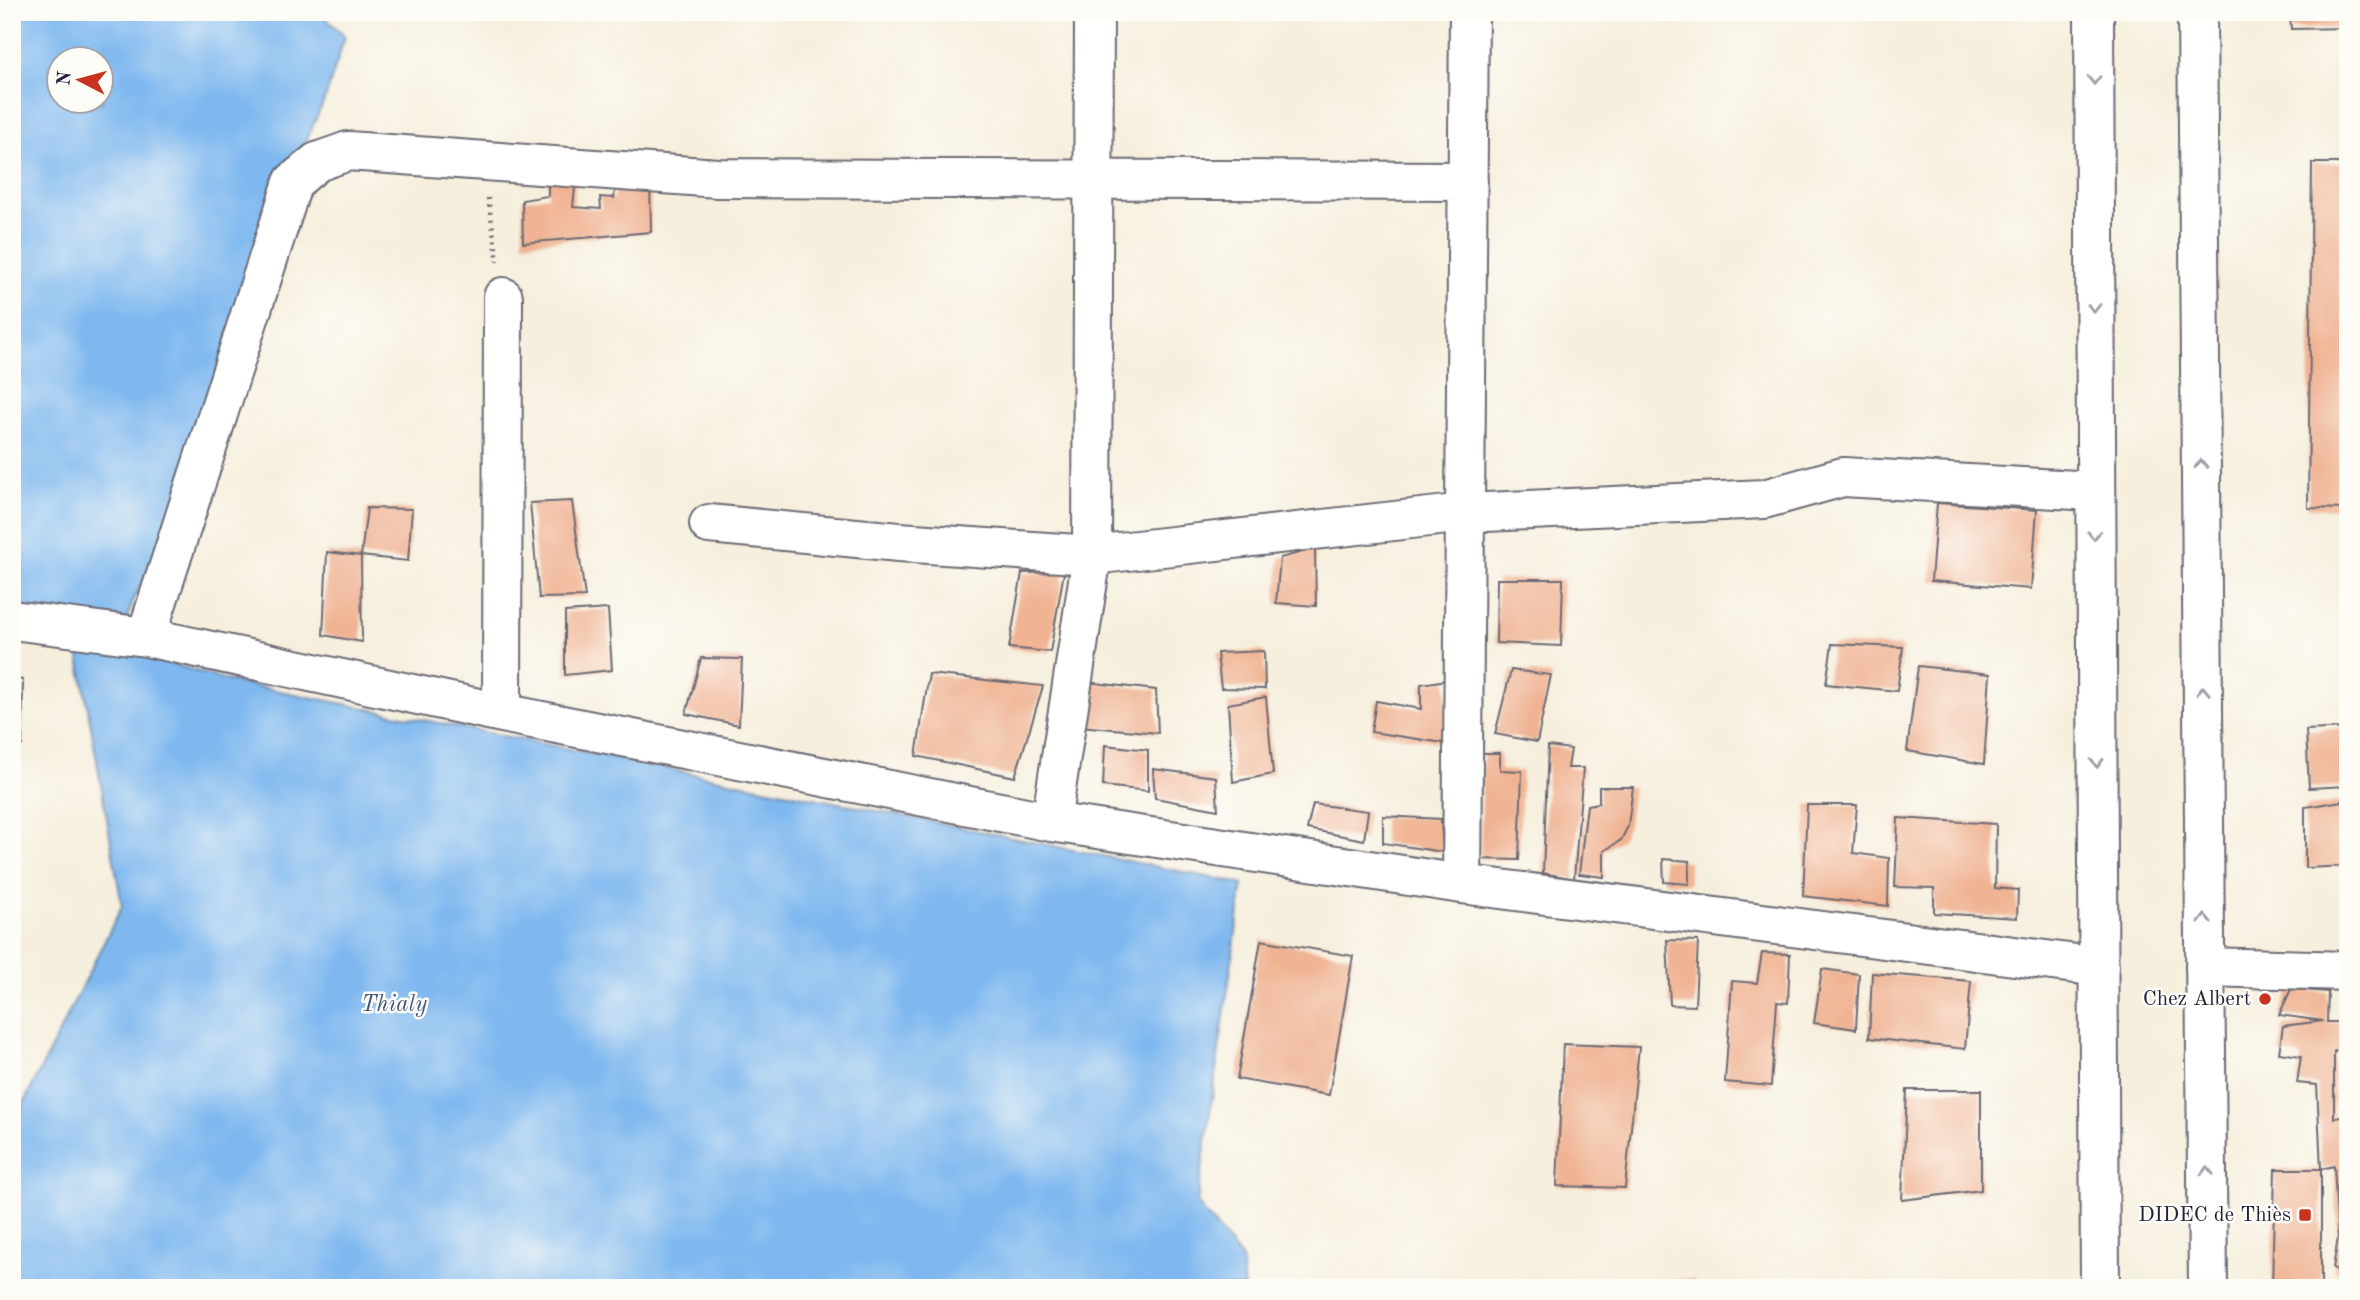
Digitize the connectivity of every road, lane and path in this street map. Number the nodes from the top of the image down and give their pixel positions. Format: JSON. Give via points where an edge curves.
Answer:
{"nodes":[{"id":1,"x":1094,"y":12,"type":"edge"},
{"id":2,"x":1469,"y":12,"type":"edge"},
{"id":3,"x":2094,"y":12,"type":"edge"},
{"id":4,"x":2197,"y":12,"type":"edge"},
{"id":5,"x":482,"y":162,"type":"junction"},
{"id":6,"x":1092,"y":181,"type":"junction"},
{"id":7,"x":1468,"y":181,"type":"junction"},
{"id":8,"x":503,"y":297,"type":"joint"},
{"id":9,"x":2094,"y":491,"type":"junction"},
{"id":10,"x":1465,"y":513,"type":"junction"},
{"id":11,"x":709,"y":524,"type":"dead end"},
{"id":12,"x":1092,"y":555,"type":"junction"},
{"id":13,"x":12,"y":620,"type":"edge"},
{"id":14,"x":146,"y":637,"type":"junction"},
{"id":15,"x":502,"y":713,"type":"junction"},
{"id":16,"x":1051,"y":822,"type":"junction"},
{"id":17,"x":1462,"y":884,"type":"junction"},
{"id":18,"x":2099,"y":967,"type":"junction"},
{"id":19,"x":2205,"y":967,"type":"junction"},
{"id":20,"x":2348,"y":971,"type":"edge"},
{"id":21,"x":2100,"y":1288,"type":"edge"},
{"id":22,"x":2208,"y":1288,"type":"edge"}],
"edges":[{"from":1,"to":6,"type":"street"},
{"from":2,"to":7,"type":"street"},
{"from":3,"to":9,"type":"street","one_way":true},
{"from":19,"to":4,"type":"street","one_way":true},
{"from":5,"to":6,"type":"street","via":[[718,178]]},
{"from":5,"to":8,"type":"path"},
{"from":5,"to":14,"type":"street","via":[[348,151],[317,162],[293,182]]},
{"from":6,"to":7,"type":"street"},
{"from":6,"to":12,"type":"street"},
{"from":7,"to":10,"type":"street"},
{"from":8,"to":15,"type":"street"},
{"from":9,"to":10,"type":"street","via":[[1843,477],[1764,499]]},
{"from":9,"to":18,"type":"street","one_way":true},
{"from":10,"to":12,"type":"street"},
{"from":10,"to":17,"type":"street"},
{"from":11,"to":12,"type":"street"},
{"from":12,"to":16,"type":"street"},
{"from":13,"to":14,"type":"street"},
{"from":14,"to":15,"type":"street"},
{"from":15,"to":16,"type":"street"},
{"from":16,"to":17,"type":"street"},
{"from":17,"to":18,"type":"street"},
{"from":18,"to":21,"type":"street"},
{"from":19,"to":20,"type":"street"},
{"from":22,"to":19,"type":"street","one_way":true}]}
